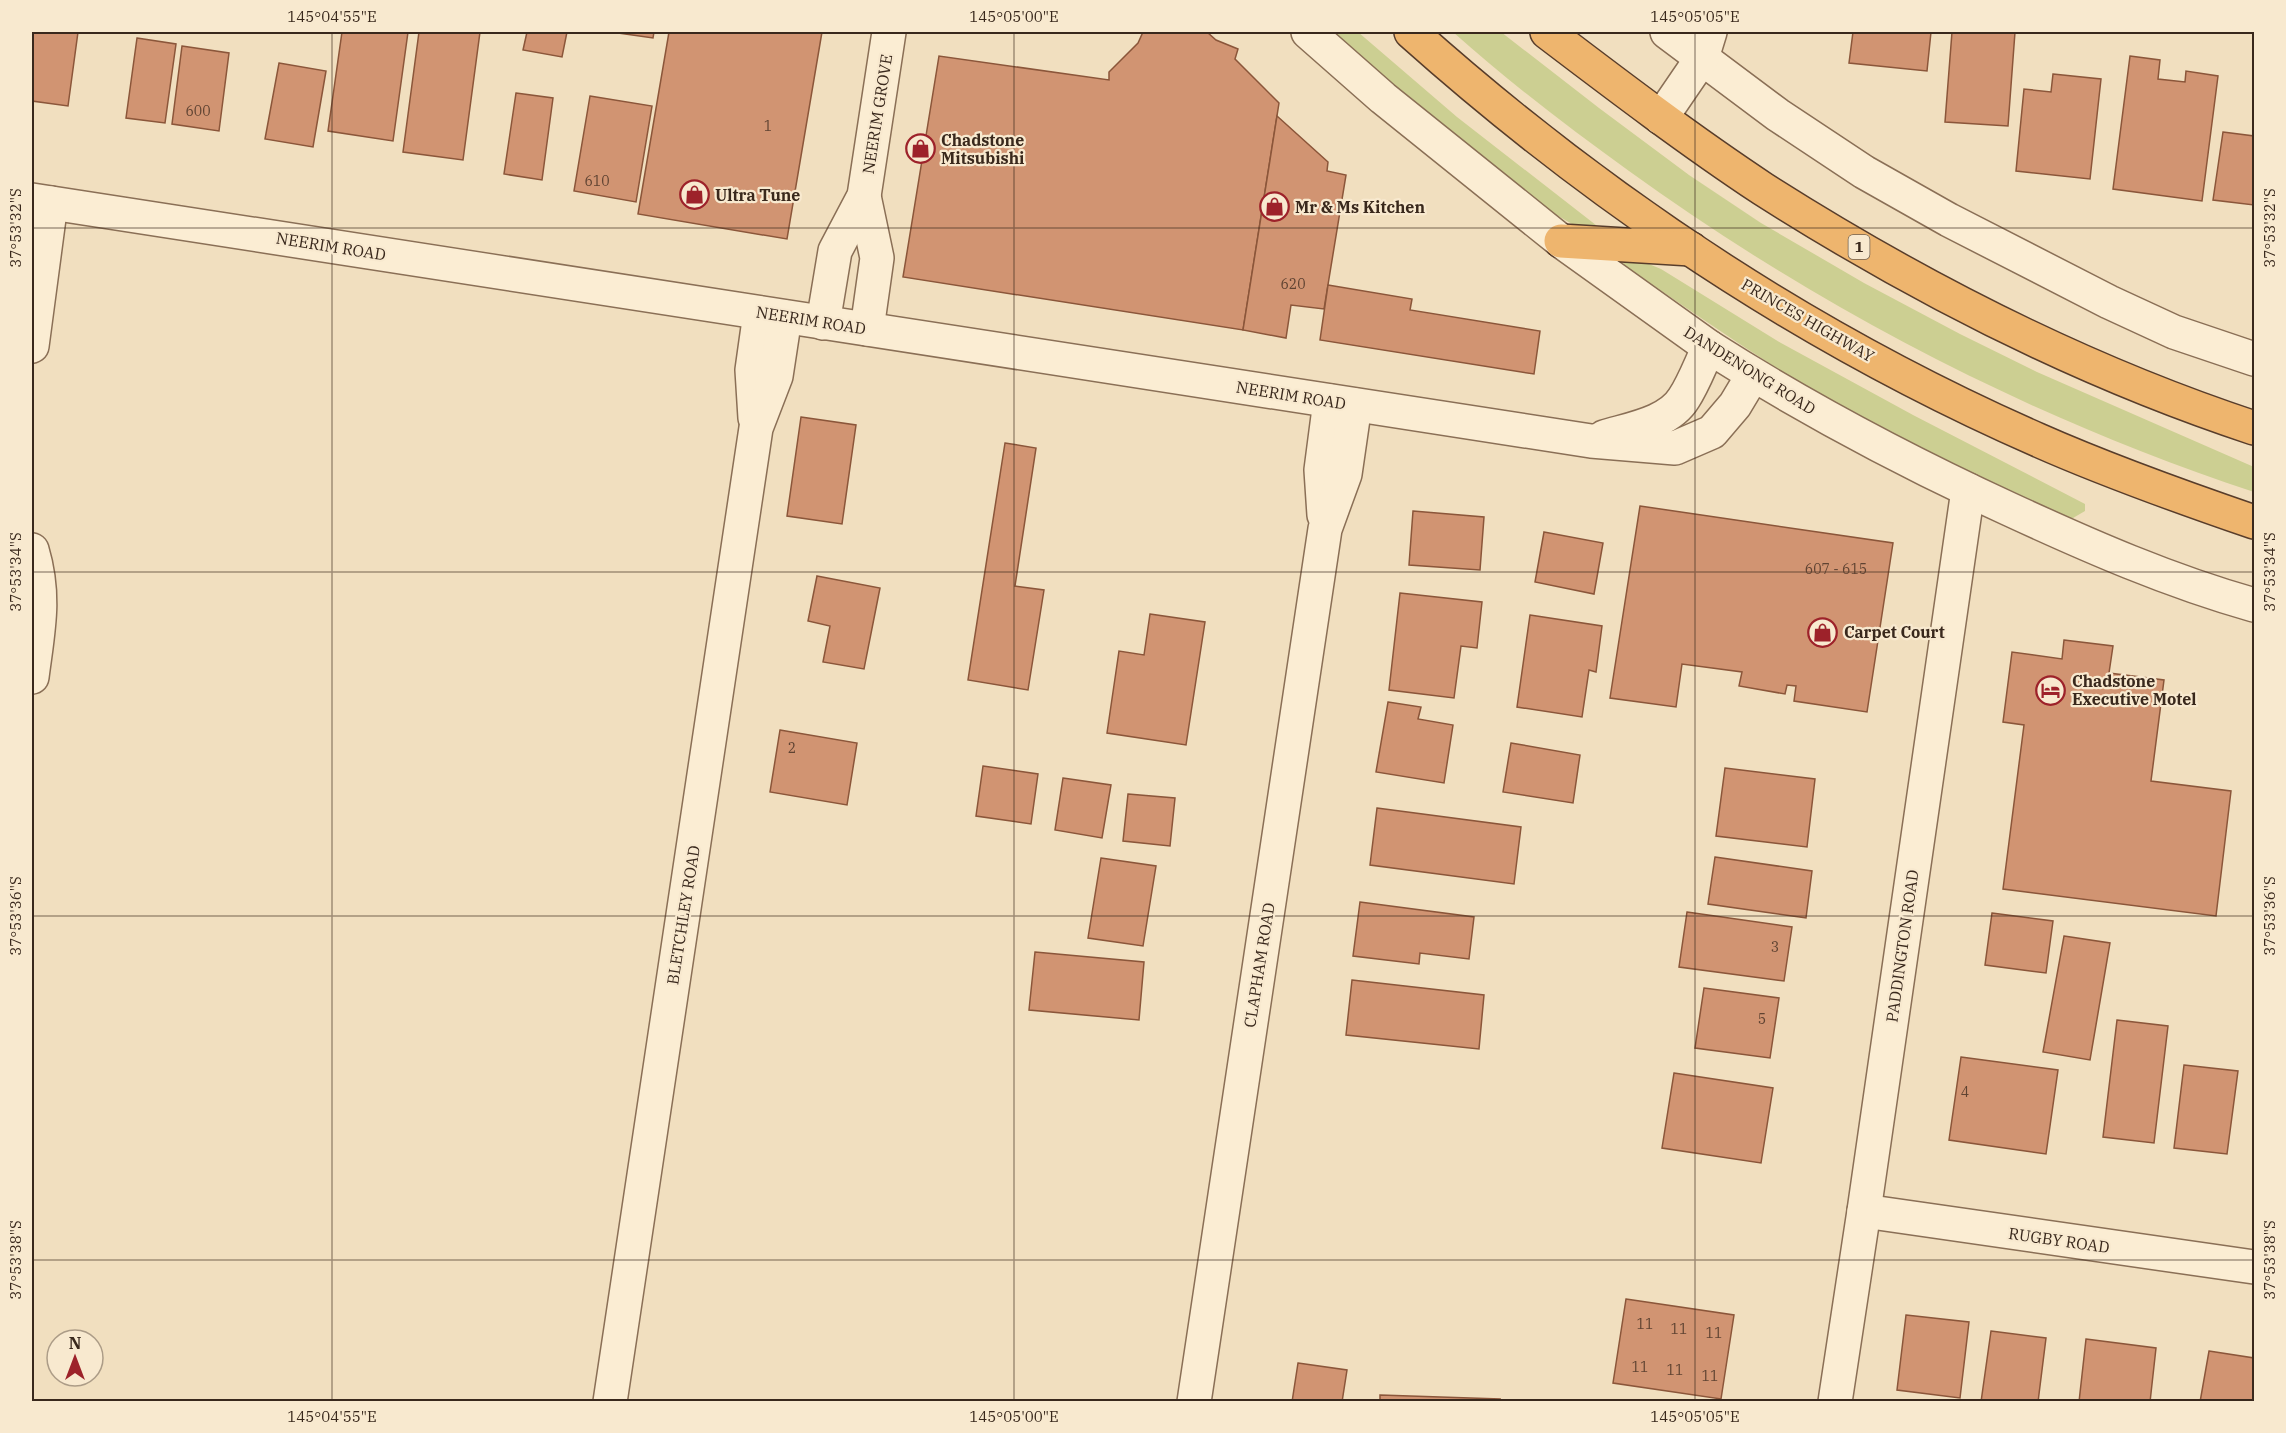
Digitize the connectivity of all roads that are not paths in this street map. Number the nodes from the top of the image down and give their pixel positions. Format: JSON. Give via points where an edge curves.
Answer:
{"nodes":[{"id":1,"x":889,"y":32,"type":"edge"},
{"id":2,"x":1308,"y":32,"type":"edge"},
{"id":3,"x":1411,"y":32,"type":"edge"},
{"id":4,"x":1547,"y":32,"type":"edge"},
{"id":5,"x":1667,"y":32,"type":"edge"},
{"id":6,"x":1706,"y":45,"type":"edge"},
{"id":7,"x":1661,"y":118,"type":"junction"},
{"id":8,"x":864,"y":196,"type":"junction"},
{"id":9,"x":41,"y":202,"type":"edge"},
{"id":10,"x":1561,"y":241,"type":"junction"},
{"id":11,"x":1691,"y":249,"type":"junction"},
{"id":12,"x":772,"y":315,"type":"junction"},
{"id":13,"x":823,"y":322,"type":"junction"},
{"id":14,"x":867,"y":329,"type":"junction"},
{"id":15,"x":32,"y":346,"type":"edge"},
{"id":16,"x":1709,"y":347,"type":"junction"},
{"id":17,"x":2254,"y":359,"type":"edge"},
{"id":18,"x":1753,"y":375,"type":"junction"},
{"id":19,"x":1343,"y":403,"type":"junction"},
{"id":20,"x":2254,"y":428,"type":"edge"},
{"id":21,"x":1591,"y":441,"type":"junction"},
{"id":22,"x":1968,"y":490,"type":"junction"},
{"id":23,"x":2254,"y":522,"type":"edge"},
{"id":24,"x":32,"y":550,"type":"edge"},
{"id":25,"x":2254,"y":605,"type":"edge"},
{"id":26,"x":32,"y":677,"type":"edge"},
{"id":27,"x":1864,"y":1211,"type":"junction"},
{"id":28,"x":2254,"y":1268,"type":"edge"},
{"id":29,"x":610,"y":1401,"type":"edge"},
{"id":30,"x":1194,"y":1401,"type":"edge"},
{"id":31,"x":1834,"y":1401,"type":"edge"}],
"edges":[{"from":1,"to":8,"type":"street","name":"NEERIM GROVE"},
{"from":2,"to":10,"type":"street","name":"DANDENONG ROAD","via":[[1383,98]]},
{"from":3,"to":11,"type":"highway","name":"PRINCES HIGHWAY","via":[[1546,144]]},
{"from":4,"to":7,"type":"highway","number":"1"},
{"from":5,"to":6,"type":"street"},
{"from":6,"to":7,"type":"street"},
{"from":6,"to":17,"type":"street","via":[[1778,115],[1864,172],[2109,302],[2174,332]]},
{"from":7,"to":20,"type":"highway","number":"1","via":[[1763,188],[1960,303],[2141,387]]},
{"from":8,"to":13,"type":"street","name":"NEERIM GROVE","via":[[835,251]]},
{"from":8,"to":14,"type":"street","name":"NEERIM GROVE","via":[[877,258]]},
{"from":9,"to":12,"type":"street","name":"NEERIM ROAD"},
{"from":9,"to":15,"type":"street"},
{"from":10,"to":11,"type":"highway"},
{"from":10,"to":16,"type":"street","name":"DANDENONG ROAD"},
{"from":11,"to":23,"type":"highway","name":"PRINCES HIGHWAY","via":[[1874,359],[1989,417],[2102,467]]},
{"from":12,"to":13,"type":"street","name":"NEERIM ROAD"},
{"from":12,"to":29,"type":"street","name":"BLETCHLEY ROAD","via":[[776,376],[756,428]]},
{"from":13,"to":14,"type":"street","name":"NEERIM ROAD"},
{"from":14,"to":19,"type":"street","name":"NEERIM ROAD"},
{"from":16,"to":18,"type":"street","name":"DANDENONG ROAD"},
{"from":16,"to":21,"type":"street","name":"NEERIM ROAD","via":[[1678,407],[1657,420]]},
{"from":18,"to":21,"type":"street","name":"NEERIM ROAD","via":[[1736,405],[1712,432],[1675,448]]},
{"from":18,"to":22,"type":"street","name":"DANDENONG ROAD","via":[[1877,445]]},
{"from":19,"to":21,"type":"street","name":"NEERIM ROAD"},
{"from":19,"to":30,"type":"street","name":"CLAPHAM ROAD","via":[[1345,474],[1325,529]]},
{"from":22,"to":25,"type":"street","name":"DANDENONG ROAD","via":[[2124,560]]},
{"from":22,"to":27,"type":"street","name":"PADDINGTON ROAD"},
{"from":24,"to":26,"type":"street","via":[[41,591]]},
{"from":27,"to":28,"type":"street","name":"RUGBY ROAD"},
{"from":27,"to":31,"type":"street","name":"PADDINGTON ROAD"}]}
